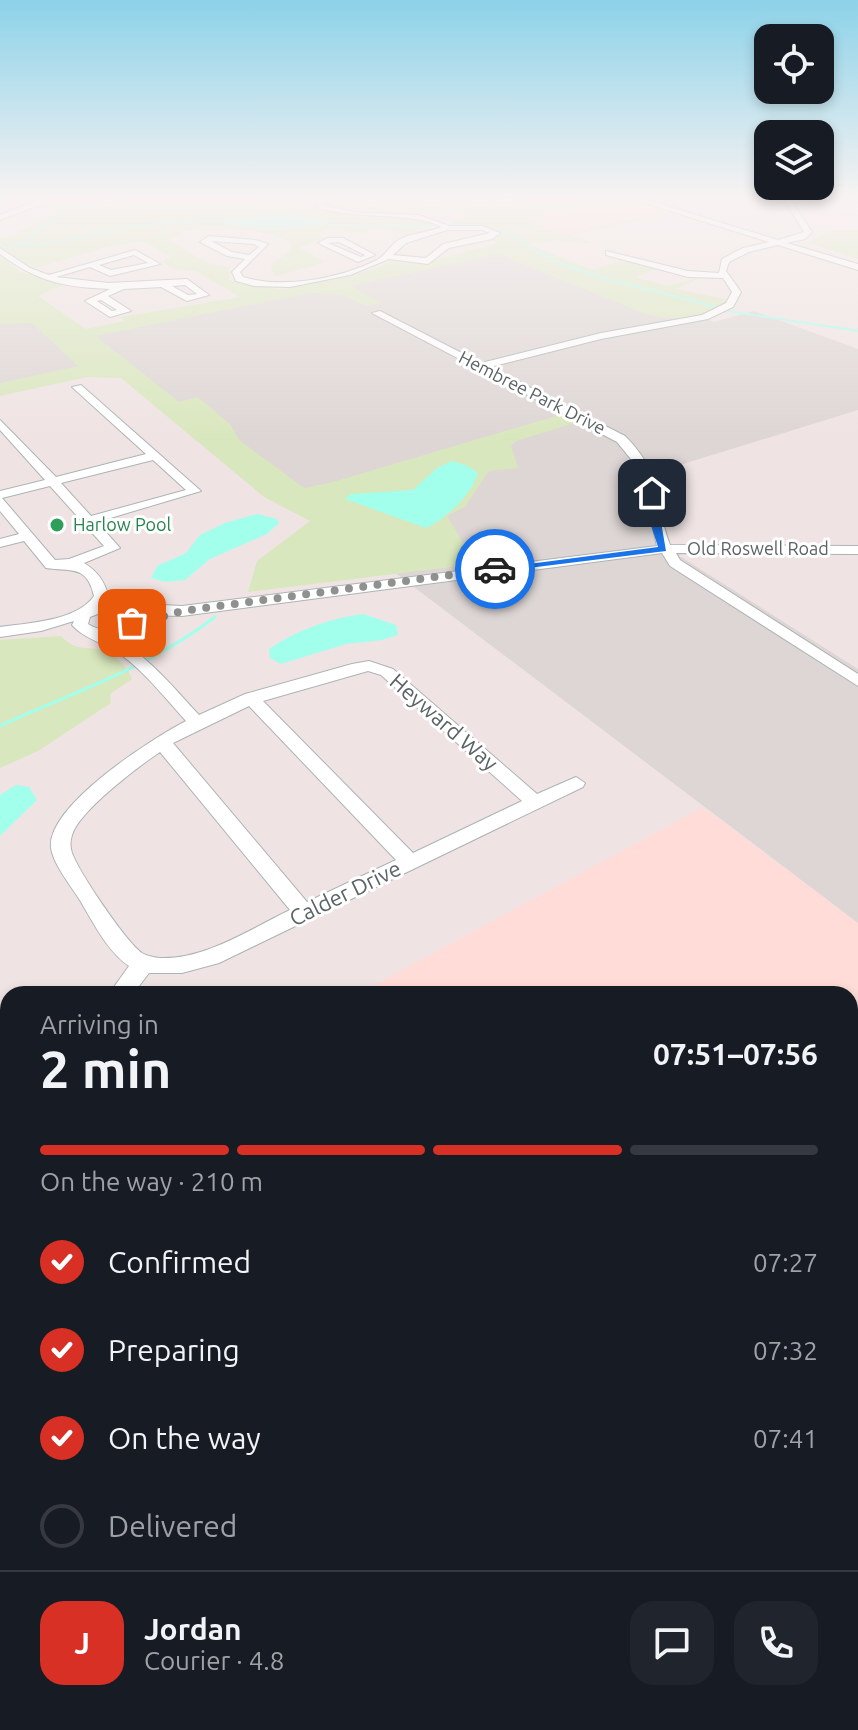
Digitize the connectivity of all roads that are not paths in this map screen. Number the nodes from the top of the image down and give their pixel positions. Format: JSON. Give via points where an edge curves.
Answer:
{"nodes":[{"id":1,"x":49,"y":276,"type":"edge"},
{"id":2,"x":236,"y":276,"type":"edge"},
{"id":3,"x":328,"y":276,"type":"edge"},
{"id":4,"x":720,"y":276,"type":"edge"},
{"id":5,"x":725,"y":276,"type":"joint"},
{"id":6,"x":164,"y":285,"type":"dead end"},
{"id":7,"x":125,"y":286,"type":"junction"},
{"id":8,"x":101,"y":296,"type":"dead end"},
{"id":9,"x":377,"y":313,"type":"dead end"},
{"id":10,"x":481,"y":366,"type":"junction"},
{"id":11,"x":77,"y":387,"type":"dead end"},
{"id":12,"x":0,"y":423,"type":"edge"},
{"id":13,"x":155,"y":456,"type":"junction"},
{"id":14,"x":54,"y":481,"type":"junction"},
{"id":15,"x":0,"y":495,"type":"edge"},
{"id":16,"x":0,"y":502,"type":"edge"},
{"id":17,"x":90,"y":520,"type":"junction"},
{"id":18,"x":26,"y":536,"type":"junction"},
{"id":19,"x":0,"y":543,"type":"edge"},
{"id":20,"x":663,"y":549,"type":"junction"},
{"id":21,"x":858,"y":550,"type":"edge"},
{"id":22,"x":99,"y":555,"type":"junction"},
{"id":23,"x":71,"y":563,"type":"junction"},
{"id":24,"x":125,"y":608,"type":"junction"},
{"id":25,"x":91,"y":610,"type":"junction"},
{"id":26,"x":182,"y":611,"type":"junction"},
{"id":27,"x":41,"y":626,"type":"junction"},
{"id":28,"x":126,"y":628,"type":"junction"},
{"id":29,"x":90,"y":631,"type":"junction"},
{"id":30,"x":0,"y":632,"type":"edge"},
{"id":31,"x":125,"y":650,"type":"junction"},
{"id":32,"x":858,"y":681,"type":"edge"},
{"id":33,"x":251,"y":698,"type":"junction"},
{"id":34,"x":201,"y":718,"type":"junction"},
{"id":35,"x":161,"y":741,"type":"junction"},
{"id":36,"x":576,"y":783,"type":"dead end"},
{"id":37,"x":535,"y":802,"type":"junction"},
{"id":38,"x":410,"y":862,"type":"junction"},
{"id":39,"x":304,"y":913,"type":"junction"},
{"id":40,"x":144,"y":963,"type":"junction"},
{"id":41,"x":126,"y":986,"type":"edge"}],
"edges":[{"from":1,"to":7,"type":"street"},
{"from":2,"to":3,"type":"street","via":[[265,285]]},
{"from":4,"to":5,"type":"street"},
{"from":5,"to":10,"type":"street","via":[[736,296],[715,313]]},
{"from":6,"to":7,"type":"street"},
{"from":7,"to":8,"type":"street"},
{"from":9,"to":10,"type":"street","name":"Hembree Park Drive"},
{"from":10,"to":20,"type":"street","name":"Hembree Park Drive","via":[[631,448],[649,473]]},
{"from":11,"to":13,"type":"street"},
{"from":12,"to":14,"type":"street"},
{"from":13,"to":14,"type":"street"},
{"from":13,"to":17,"type":"street","via":[[195,491]]},
{"from":14,"to":15,"type":"street"},
{"from":14,"to":17,"type":"street"},
{"from":16,"to":18,"type":"street"},
{"from":17,"to":22,"type":"street","via":[[113,545]]},
{"from":18,"to":19,"type":"street"},
{"from":18,"to":23,"type":"street","via":[[48,563]]},
{"from":20,"to":21,"type":"street","name":"Old Roswell Road"},
{"from":20,"to":26,"type":"street","name":"Old Roswell Road"},
{"from":20,"to":32,"type":"street","via":[[688,575]]},
{"from":22,"to":23,"type":"street"},
{"from":22,"to":24,"type":"street","via":[[114,598]]},
{"from":23,"to":25,"type":"street","via":[[86,569],[99,586],[101,596]]},
{"from":24,"to":25,"type":"street","name":"Old Roswell Road"},
{"from":24,"to":26,"type":"street","name":"Old Roswell Road"},
{"from":24,"to":28,"type":"street","via":[[134,620]]},
{"from":25,"to":27,"type":"street","name":"Old Roswell Road"},
{"from":25,"to":29,"type":"street","via":[[80,620]]},
{"from":26,"to":28,"type":"street","name":"Old Roswell Road"},
{"from":27,"to":29,"type":"street","name":"Old Roswell Road"},
{"from":27,"to":30,"type":"street","name":"Old Roswell Road"},
{"from":28,"to":29,"type":"street","name":"Old Roswell Road"},
{"from":28,"to":31,"type":"street"},
{"from":29,"to":31,"type":"street"},
{"from":31,"to":34,"type":"street","via":[[179,706]]},
{"from":33,"to":34,"type":"street","name":"Heyward Way"},
{"from":33,"to":37,"type":"street","name":"Heyward Way","via":[[361,667],[383,669]]},
{"from":33,"to":38,"type":"street"},
{"from":34,"to":35,"type":"street","name":"Heyward Way"},
{"from":35,"to":39,"type":"street"},
{"from":35,"to":40,"type":"street","name":"Heyward Way","via":[[72,817],[60,840],[63,856],[125,950]]},
{"from":36,"to":37,"type":"street","name":"Calder Drive"},
{"from":37,"to":38,"type":"street","name":"Calder Drive"},
{"from":38,"to":39,"type":"street","name":"Calder Drive"},
{"from":39,"to":40,"type":"street","name":"Calder Drive","via":[[201,961]]},
{"from":40,"to":41,"type":"street"}]}
